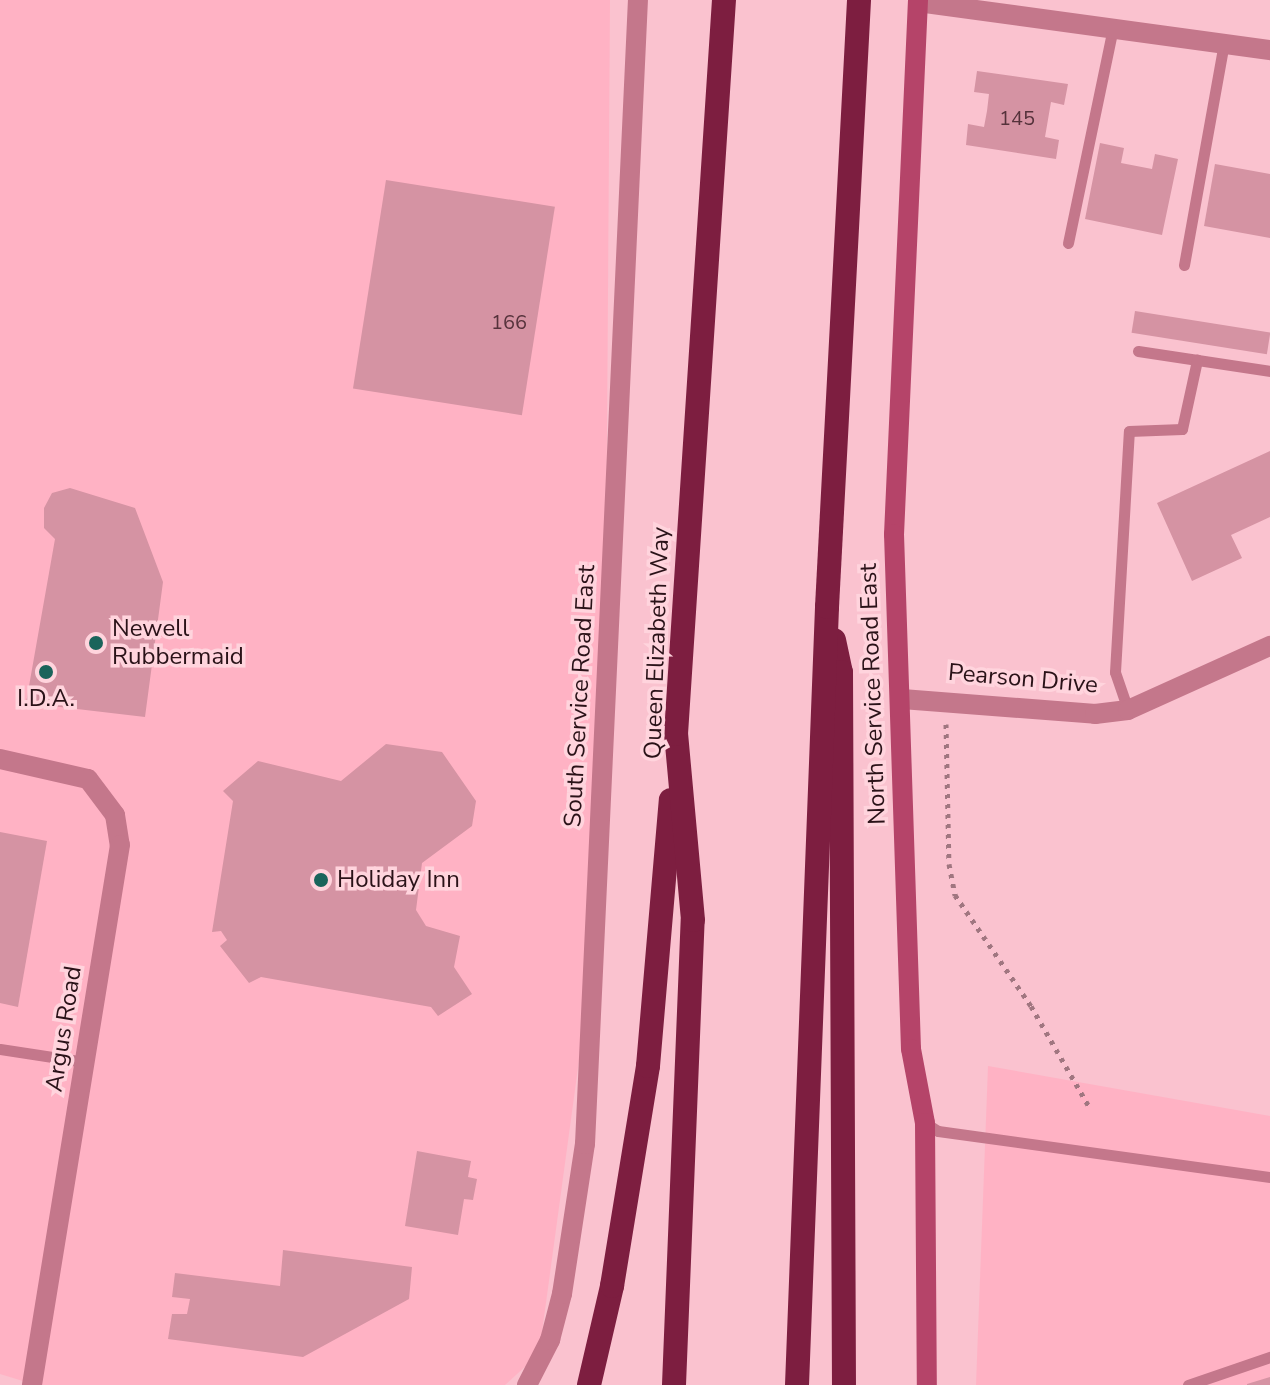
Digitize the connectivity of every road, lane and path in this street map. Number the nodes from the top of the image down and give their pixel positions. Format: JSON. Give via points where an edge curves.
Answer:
{"nodes":[{"id":1,"x":638,"y":0,"type":"edge"},
{"id":2,"x":724,"y":0,"type":"edge"},
{"id":3,"x":859,"y":0,"type":"edge"},
{"id":4,"x":918,"y":1,"type":"edge"},
{"id":5,"x":1113,"y":28,"type":"junction"},
{"id":6,"x":1224,"y":43,"type":"junction"},
{"id":7,"x":1270,"y":50,"type":"edge"},
{"id":8,"x":1068,"y":243,"type":"dead end"},
{"id":9,"x":1184,"y":265,"type":"dead end"},
{"id":10,"x":1138,"y":351,"type":"dead end"},
{"id":11,"x":1197,"y":360,"type":"junction"},
{"id":12,"x":1270,"y":371,"type":"edge"},
{"id":13,"x":827,"y":607,"type":"junction"},
{"id":14,"x":1270,"y":646,"type":"edge"},
{"id":15,"x":902,"y":699,"type":"junction"},
{"id":16,"x":946,"y":699,"type":"junction"},
{"id":17,"x":1128,"y":710,"type":"junction"},
{"id":18,"x":676,"y":734,"type":"junction"},
{"id":19,"x":0,"y":759,"type":"edge"},
{"id":20,"x":0,"y":1049,"type":"edge"},
{"id":21,"x":85,"y":1062,"type":"junction"},
{"id":22,"x":1090,"y":1108,"type":"dead end"},
{"id":23,"x":925,"y":1123,"type":"junction"},
{"id":24,"x":1270,"y":1177,"type":"edge"},
{"id":25,"x":1270,"y":1357,"type":"edge"},
{"id":26,"x":32,"y":1385,"type":"edge"},
{"id":27,"x":527,"y":1385,"type":"edge"},
{"id":28,"x":589,"y":1385,"type":"edge"},
{"id":29,"x":674,"y":1385,"type":"edge"},
{"id":30,"x":797,"y":1385,"type":"edge"},
{"id":31,"x":844,"y":1385,"type":"edge"},
{"id":32,"x":927,"y":1385,"type":"edge"},
{"id":33,"x":1188,"y":1385,"type":"edge"}],
"edges":[{"from":1,"to":27,"type":"street","name":"South Service Road East","via":[[585,1144],[562,1294],[550,1340]]},
{"from":2,"to":18,"type":"highway","name":"Queen Elizabeth Way"},
{"from":3,"to":13,"type":"highway"},
{"from":4,"to":5,"type":"street"},
{"from":4,"to":15,"type":"street","name":"North Service Road East","via":[[894,534]]},
{"from":5,"to":6,"type":"street"},
{"from":5,"to":8,"type":"lane"},
{"from":6,"to":7,"type":"street"},
{"from":6,"to":9,"type":"lane"},
{"from":10,"to":11,"type":"lane"},
{"from":11,"to":12,"type":"lane"},
{"from":11,"to":17,"type":"lane","via":[[1182,429],[1129,431],[1115,672]]},
{"from":13,"to":30,"type":"highway"},
{"from":13,"to":31,"type":"highway","via":[[841,672]]},
{"from":14,"to":17,"type":"street","name":"Pearson Drive"},
{"from":15,"to":16,"type":"street","name":"Pearson Drive"},
{"from":15,"to":23,"type":"street","name":"North Service Road East","via":[[911,1049]]},
{"from":16,"to":17,"type":"street","name":"Pearson Drive","via":[[1095,714]]},
{"from":16,"to":22,"type":"path","via":[[949,864],[955,895],[1031,1006]]},
{"from":18,"to":28,"type":"highway","via":[[648,1066],[612,1286]]},
{"from":18,"to":29,"type":"highway","name":"Queen Elizabeth Way","via":[[693,920]]},
{"from":19,"to":21,"type":"street","name":"Argus Road","via":[[88,779],[115,815],[120,845]]},
{"from":20,"to":21,"type":"lane"},
{"from":21,"to":26,"type":"street","name":"Argus Road"},
{"from":23,"to":24,"type":"lane","via":[[938,1131]]},
{"from":23,"to":32,"type":"street","name":"North Service Road East"},
{"from":25,"to":33,"type":"lane"}]}
